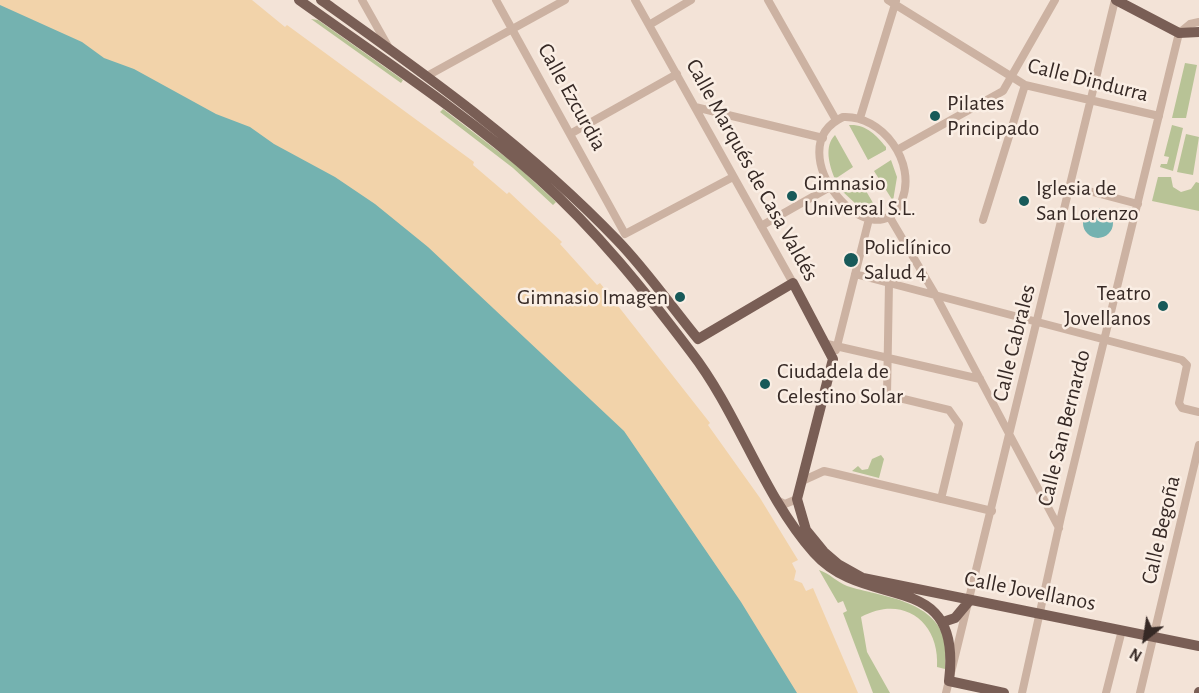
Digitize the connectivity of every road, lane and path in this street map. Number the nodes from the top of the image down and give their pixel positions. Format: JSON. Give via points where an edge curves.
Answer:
{"nodes":[{"id":1,"x":299,"y":0,"type":"edge"},
{"id":2,"x":321,"y":0,"type":"edge"},
{"id":3,"x":362,"y":0,"type":"edge"},
{"id":4,"x":496,"y":0,"type":"edge"},
{"id":5,"x":565,"y":0,"type":"edge"},
{"id":6,"x":635,"y":0,"type":"edge"},
{"id":7,"x":691,"y":0,"type":"edge"},
{"id":8,"x":768,"y":0,"type":"edge"},
{"id":9,"x":1055,"y":0,"type":"edge"},
{"id":10,"x":1116,"y":0,"type":"edge"},
{"id":11,"x":893,"y":2,"type":"edge"},
{"id":12,"x":1199,"y":22,"type":"edge"},
{"id":13,"x":649,"y":25,"type":"junction"},
{"id":14,"x":512,"y":30,"type":"junction"},
{"id":15,"x":1199,"y":32,"type":"edge"},
{"id":16,"x":1179,"y":33,"type":"junction"},
{"id":17,"x":389,"y":48,"type":"junction"},
{"id":18,"x":677,"y":74,"type":"junction"},
{"id":19,"x":427,"y":76,"type":"junction"},
{"id":20,"x":1011,"y":79,"type":"junction"},
{"id":21,"x":1025,"y":85,"type":"junction"},
{"id":22,"x":1089,"y":99,"type":"junction"},
{"id":23,"x":695,"y":107,"type":"junction"},
{"id":24,"x":1159,"y":116,"type":"junction"},
{"id":25,"x":861,"y":118,"type":"junction"},
{"id":26,"x":836,"y":120,"type":"junction"},
{"id":27,"x":570,"y":134,"type":"junction"},
{"id":28,"x":822,"y":138,"type":"junction"},
{"id":29,"x":897,"y":150,"type":"junction"},
{"id":30,"x":734,"y":177,"type":"junction"},
{"id":31,"x":1070,"y":186,"type":"junction"},
{"id":32,"x":830,"y":187,"type":"junction"},
{"id":33,"x":1137,"y":204,"type":"junction"},
{"id":34,"x":613,"y":213,"type":"junction"},
{"id":35,"x":889,"y":216,"type":"junction"},
{"id":36,"x":596,"y":219,"type":"junction"},
{"id":37,"x":869,"y":219,"type":"junction"},
{"id":38,"x":983,"y":220,"type":"dead end"},
{"id":39,"x":761,"y":226,"type":"junction"},
{"id":40,"x":622,"y":238,"type":"junction"},
{"id":41,"x":612,"y":253,"type":"junction"},
{"id":42,"x":855,"y":274,"type":"junction"},
{"id":43,"x":793,"y":283,"type":"junction"},
{"id":44,"x":889,"y":283,"type":"junction"},
{"id":45,"x":935,"y":294,"type":"junction"},
{"id":46,"x":1038,"y":322,"type":"junction"},
{"id":47,"x":698,"y":339,"type":"junction"},
{"id":48,"x":1105,"y":339,"type":"junction"},
{"id":49,"x":832,"y":345,"type":"junction"},
{"id":50,"x":693,"y":354,"type":"junction"},
{"id":51,"x":889,"y":358,"type":"junction"},
{"id":52,"x":980,"y":379,"type":"junction"},
{"id":53,"x":1199,"y":412,"type":"edge"},
{"id":54,"x":1010,"y":437,"type":"junction"},
{"id":55,"x":1199,"y":445,"type":"edge"},
{"id":56,"x":802,"y":481,"type":"junction"},
{"id":57,"x":797,"y":499,"type":"junction"},
{"id":58,"x":941,"y":499,"type":"junction"},
{"id":59,"x":777,"y":500,"type":"junction"},
{"id":60,"x":992,"y":511,"type":"junction"},
{"id":61,"x":1059,"y":528,"type":"junction"},
{"id":62,"x":970,"y":600,"type":"junction"},
{"id":63,"x":1040,"y":612,"type":"junction"},
{"id":64,"x":943,"y":621,"type":"junction"},
{"id":65,"x":1122,"y":630,"type":"junction"},
{"id":66,"x":1155,"y":637,"type":"junction"},
{"id":67,"x":1199,"y":646,"type":"edge"},
{"id":68,"x":949,"y":681,"type":"junction"},
{"id":69,"x":946,"y":693,"type":"edge"},
{"id":70,"x":1004,"y":693,"type":"edge"},
{"id":71,"x":1023,"y":693,"type":"edge"},
{"id":72,"x":1106,"y":693,"type":"edge"},
{"id":73,"x":1140,"y":693,"type":"edge"}],
"edges":[{"from":1,"to":41,"type":"main road","via":[[504,148]]},
{"from":2,"to":17,"type":"main road"},
{"from":3,"to":17,"type":"street"},
{"from":4,"to":14,"type":"street","name":"Calle Ezcurdia"},
{"from":5,"to":14,"type":"street"},
{"from":6,"to":13,"type":"street","name":"Calle Marqués de Casa Valdés"},
{"from":7,"to":13,"type":"street"},
{"from":8,"to":26,"type":"street"},
{"from":9,"to":20,"type":"street"},
{"from":10,"to":16,"type":"main road"},
{"from":10,"to":22,"type":"street","name":"Calle Cabrales"},
{"from":11,"to":20,"type":"street","name":"Calle Dindurra"},
{"from":11,"to":25,"type":"street"},
{"from":12,"to":16,"type":"street"},
{"from":13,"to":18,"type":"street","name":"Calle Marqués de Casa Valdés"},
{"from":14,"to":19,"type":"street"},
{"from":14,"to":27,"type":"street","name":"Calle Ezcurdia"},
{"from":15,"to":16,"type":"main road"},
{"from":16,"to":24,"type":"street","name":"Calle San Bernardo"},
{"from":17,"to":19,"type":"main road"},
{"from":18,"to":23,"type":"street","name":"Calle Marqués de Casa Valdés"},
{"from":18,"to":27,"type":"street"},
{"from":19,"to":36,"type":"main road","via":[[488,120]]},
{"from":20,"to":21,"type":"street","name":"Calle Dindurra"},
{"from":20,"to":29,"type":"street","via":[[1003,91]]},
{"from":21,"to":22,"type":"street","name":"Calle Dindurra"},
{"from":21,"to":38,"type":"street"},
{"from":22,"to":24,"type":"street","name":"Calle Dindurra"},
{"from":22,"to":31,"type":"street","name":"Calle Cabrales"},
{"from":23,"to":28,"type":"street"},
{"from":23,"to":30,"type":"street","name":"Calle Marqués de Casa Valdés"},
{"from":24,"to":33,"type":"street","name":"Calle San Bernardo"},
{"from":25,"to":26,"type":"street"},
{"from":25,"to":29,"type":"street","via":[[887,136]]},
{"from":26,"to":28,"type":"street"},
{"from":27,"to":34,"type":"street","name":"Calle Ezcurdia"},
{"from":28,"to":32,"type":"street","via":[[823,170]]},
{"from":29,"to":35,"type":"street","via":[[905,185],[900,205]]},
{"from":30,"to":39,"type":"street","name":"Calle Marqués de Casa Valdés"},
{"from":30,"to":40,"type":"street"},
{"from":31,"to":33,"type":"street"},
{"from":31,"to":46,"type":"street","name":"Calle Cabrales"},
{"from":32,"to":37,"type":"street","via":[[850,210]]},
{"from":32,"to":39,"type":"street"},
{"from":33,"to":48,"type":"street","name":"Calle San Bernardo"},
{"from":34,"to":36,"type":"street","via":[[607,220]]},
{"from":34,"to":40,"type":"street","name":"Calle Ezcurdia"},
{"from":35,"to":37,"type":"street"},
{"from":35,"to":45,"type":"street"},
{"from":36,"to":40,"type":"main road"},
{"from":37,"to":42,"type":"street"},
{"from":39,"to":43,"type":"street","name":"Calle Marqués de Casa Valdés"},
{"from":40,"to":41,"type":"street"},
{"from":40,"to":47,"type":"main road","name":"Calle Ezcurdia"},
{"from":41,"to":50,"type":"main road"},
{"from":42,"to":44,"type":"street"},
{"from":42,"to":49,"type":"street"},
{"from":43,"to":47,"type":"main road"},
{"from":43,"to":49,"type":"main road","name":"Calle Marqués de Casa Valdés"},
{"from":44,"to":45,"type":"street"},
{"from":44,"to":51,"type":"street"},
{"from":45,"to":46,"type":"street"},
{"from":45,"to":52,"type":"street"},
{"from":46,"to":48,"type":"street"},
{"from":46,"to":54,"type":"street","name":"Calle Cabrales"},
{"from":47,"to":50,"type":"street","via":[[691,347]]},
{"from":48,"to":53,"type":"street","via":[[1182,360],[1187,365],[1179,403],[1182,408]]},
{"from":48,"to":61,"type":"street","name":"Calle San Bernardo"},
{"from":49,"to":51,"type":"street"},
{"from":49,"to":56,"type":"main road","name":"Calle Marqués de Casa Valdés","via":[[833,359]]},
{"from":50,"to":59,"type":"main road"},
{"from":51,"to":52,"type":"street"},
{"from":51,"to":58,"type":"street","via":[[887,395],[949,410],[959,424]]},
{"from":52,"to":54,"type":"street"},
{"from":54,"to":60,"type":"street","name":"Calle Cabrales"},
{"from":54,"to":61,"type":"street"},
{"from":55,"to":66,"type":"street","name":"Calle Begoña"},
{"from":56,"to":57,"type":"main road"},
{"from":56,"to":58,"type":"street","via":[[824,471]]},
{"from":57,"to":59,"type":"street","via":[[785,504]]},
{"from":57,"to":62,"type":"main road","name":"Calle Jovellanos","via":[[806,530],[824,552],[854,574]]},
{"from":58,"to":60,"type":"street"},
{"from":59,"to":64,"type":"main road","via":[[802,540],[829,567],[865,585],[921,601]]},
{"from":60,"to":62,"type":"street","name":"Calle Cabrales"},
{"from":61,"to":63,"type":"street","name":"Calle San Bernardo"},
{"from":62,"to":63,"type":"main road","name":"Calle Jovellanos"},
{"from":62,"to":64,"type":"main road","via":[[955,618]]},
{"from":62,"to":68,"type":"street","name":"Calle Cabrales"},
{"from":63,"to":65,"type":"main road","name":"Calle Jovellanos"},
{"from":63,"to":71,"type":"street","name":"Calle San Bernardo"},
{"from":64,"to":68,"type":"main road","via":[[952,653]]},
{"from":65,"to":66,"type":"main road","name":"Calle Jovellanos"},
{"from":65,"to":72,"type":"street"},
{"from":66,"to":67,"type":"main road","name":"Calle Jovellanos"},
{"from":66,"to":73,"type":"street","name":"Calle Begoña"},
{"from":68,"to":69,"type":"street","name":"Calle Cabrales"},
{"from":68,"to":70,"type":"main road"}]}
